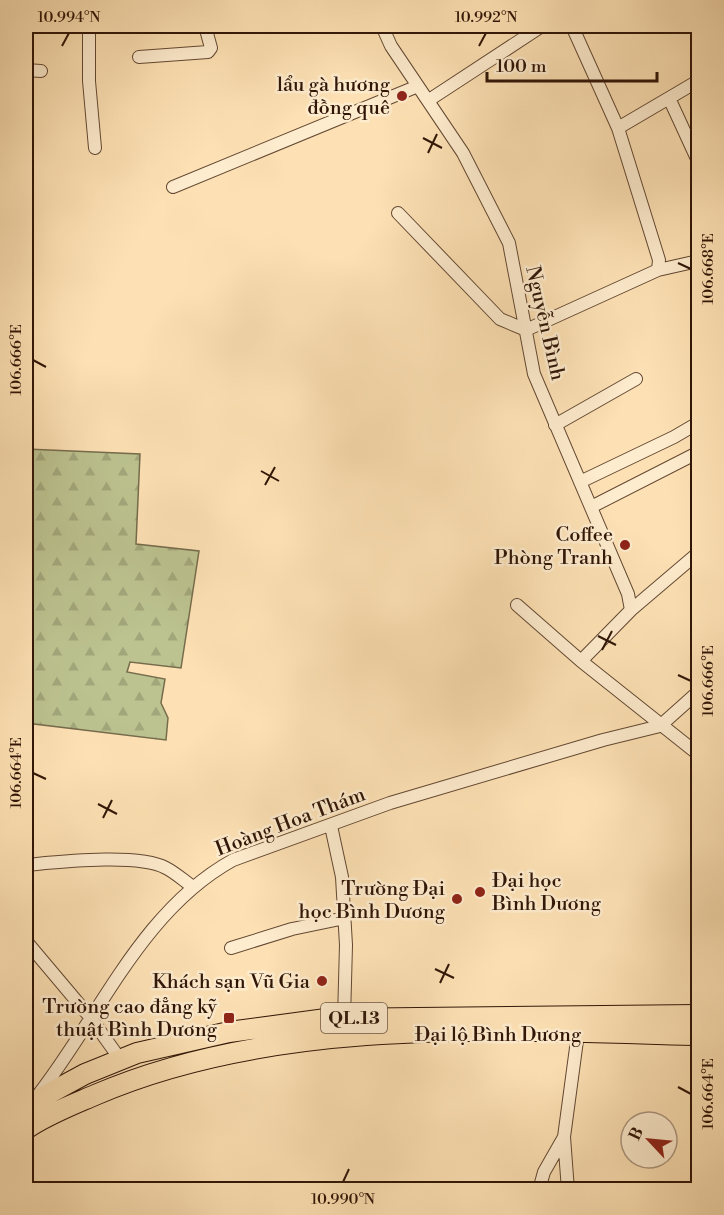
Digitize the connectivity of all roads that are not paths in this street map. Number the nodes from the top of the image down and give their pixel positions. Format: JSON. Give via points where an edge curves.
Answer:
{"nodes":[{"id":1,"x":89,"y":26,"type":"edge"},
{"id":2,"x":206,"y":26,"type":"edge"},
{"id":3,"x":382,"y":26,"type":"edge"},
{"id":4,"x":542,"y":26,"type":"edge"},
{"id":5,"x":572,"y":26,"type":"edge"},
{"id":6,"x":139,"y":57,"type":"dead end"},
{"id":7,"x":26,"y":70,"type":"edge"},
{"id":8,"x":41,"y":71,"type":"dead end"},
{"id":9,"x":699,"y":81,"type":"edge"},
{"id":10,"x":418,"y":86,"type":"junction"},
{"id":11,"x":669,"y":98,"type":"junction"},
{"id":12,"x":429,"y":100,"type":"junction"},
{"id":13,"x":618,"y":128,"type":"junction"},
{"id":14,"x":95,"y":148,"type":"dead end"},
{"id":15,"x":699,"y":161,"type":"edge"},
{"id":16,"x":173,"y":187,"type":"dead end"},
{"id":17,"x":398,"y":213,"type":"dead end"},
{"id":18,"x":699,"y":261,"type":"edge"},
{"id":19,"x":658,"y":270,"type":"junction"},
{"id":20,"x":526,"y":330,"type":"junction"},
{"id":21,"x":636,"y":379,"type":"dead end"},
{"id":22,"x":699,"y":423,"type":"edge"},
{"id":23,"x":555,"y":425,"type":"junction"},
{"id":24,"x":697,"y":453,"type":"dead end"},
{"id":25,"x":580,"y":482,"type":"junction"},
{"id":26,"x":591,"y":507,"type":"junction"},
{"id":27,"x":699,"y":553,"type":"edge"},
{"id":28,"x":516,"y":605,"type":"dead end"},
{"id":29,"x":631,"y":610,"type":"junction"},
{"id":30,"x":581,"y":661,"type":"junction"},
{"id":31,"x":699,"y":692,"type":"edge"},
{"id":32,"x":660,"y":726,"type":"junction"},
{"id":33,"x":699,"y":754,"type":"edge"},
{"id":34,"x":331,"y":825,"type":"junction"},
{"id":35,"x":26,"y":865,"type":"edge"},
{"id":36,"x":193,"y":887,"type":"junction"},
{"id":37,"x":345,"y":918,"type":"junction"},
{"id":38,"x":27,"y":946,"type":"edge"},
{"id":39,"x":231,"y":948,"type":"dead end"},
{"id":40,"x":699,"y":1015,"type":"edge"},
{"id":41,"x":90,"y":1017,"type":"junction"},
{"id":42,"x":344,"y":1018,"type":"junction"},
{"id":43,"x":578,"y":1033,"type":"junction"},
{"id":44,"x":699,"y":1035,"type":"edge"},
{"id":45,"x":120,"y":1059,"type":"junction"},
{"id":46,"x":128,"y":1080,"type":"junction"},
{"id":47,"x":30,"y":1102,"type":"edge"},
{"id":48,"x":26,"y":1129,"type":"edge"},
{"id":49,"x":564,"y":1137,"type":"junction"},
{"id":50,"x":539,"y":1190,"type":"edge"},
{"id":51,"x":568,"y":1190,"type":"edge"}],
"edges":[{"from":1,"to":14,"type":"street"},
{"from":2,"to":6,"type":"street","via":[[211,48],[208,52]]},
{"from":3,"to":10,"type":"street","name":"Nguyễn Bình"},
{"from":4,"to":12,"type":"street"},
{"from":5,"to":13,"type":"street"},
{"from":7,"to":8,"type":"street"},
{"from":9,"to":11,"type":"street"},
{"from":10,"to":12,"type":"street","name":"Nguyễn Bình"},
{"from":10,"to":16,"type":"street"},
{"from":11,"to":13,"type":"street"},
{"from":11,"to":15,"type":"street"},
{"from":12,"to":20,"type":"street","name":"Nguyễn Bình","via":[[463,153],[509,243]]},
{"from":13,"to":19,"type":"street","via":[[659,260]]},
{"from":17,"to":20,"type":"street","via":[[500,319]]},
{"from":18,"to":19,"type":"street"},
{"from":19,"to":20,"type":"street"},
{"from":20,"to":23,"type":"street","name":"Nguyễn Bình","via":[[534,374]]},
{"from":21,"to":23,"type":"street"},
{"from":22,"to":25,"type":"street"},
{"from":23,"to":25,"type":"street","name":"Nguyễn Bình"},
{"from":24,"to":26,"type":"street"},
{"from":25,"to":26,"type":"street","name":"Nguyễn Bình"},
{"from":26,"to":29,"type":"street","name":"Nguyễn Bình"},
{"from":27,"to":29,"type":"street"},
{"from":28,"to":30,"type":"street"},
{"from":29,"to":30,"type":"street"},
{"from":30,"to":32,"type":"street"},
{"from":31,"to":32,"type":"street"},
{"from":32,"to":33,"type":"street"},
{"from":32,"to":34,"type":"street","name":"Hoàng Hoa Thám","via":[[390,802]]},
{"from":34,"to":36,"type":"street","name":"Hoàng Hoa Thám","via":[[233,860]]},
{"from":34,"to":37,"type":"street","via":[[342,877]]},
{"from":35,"to":36,"type":"street","via":[[66,861],[147,862],[166,867]]},
{"from":36,"to":41,"type":"street","name":"Hoàng Hoa Thám","via":[[148,935]]},
{"from":37,"to":39,"type":"street","via":[[292,928]]},
{"from":37,"to":42,"type":"street"},
{"from":38,"to":41,"type":"street"},
{"from":40,"to":42,"type":"highway","name":"Đại lộ Bình Dương","number":"QL.13"},
{"from":41,"to":45,"type":"street"},
{"from":41,"to":47,"type":"street","name":"Hoàng Hoa Thám","via":[[55,1074]]},
{"from":42,"to":45,"type":"highway","name":"Đại lộ Bình Dương","number":"QL.13","via":[[229,1032]]},
{"from":43,"to":44,"type":"highway","name":"Đại lộ Bình Dương","number":"QL.13"},
{"from":43,"to":46,"type":"highway","name":"Đại lộ Bình Dương","number":"QL.13","via":[[436,1033],[321,1039],[230,1051]]},
{"from":43,"to":49,"type":"street"},
{"from":45,"to":46,"type":"highway"},
{"from":45,"to":47,"type":"highway","name":"Đại lộ Bình Dương","number":"QL.13"},
{"from":46,"to":48,"type":"highway","name":"Đại lộ Bình Dương","number":"QL.13"},
{"from":49,"to":50,"type":"street","via":[[544,1172]]},
{"from":49,"to":51,"type":"street"}]}
